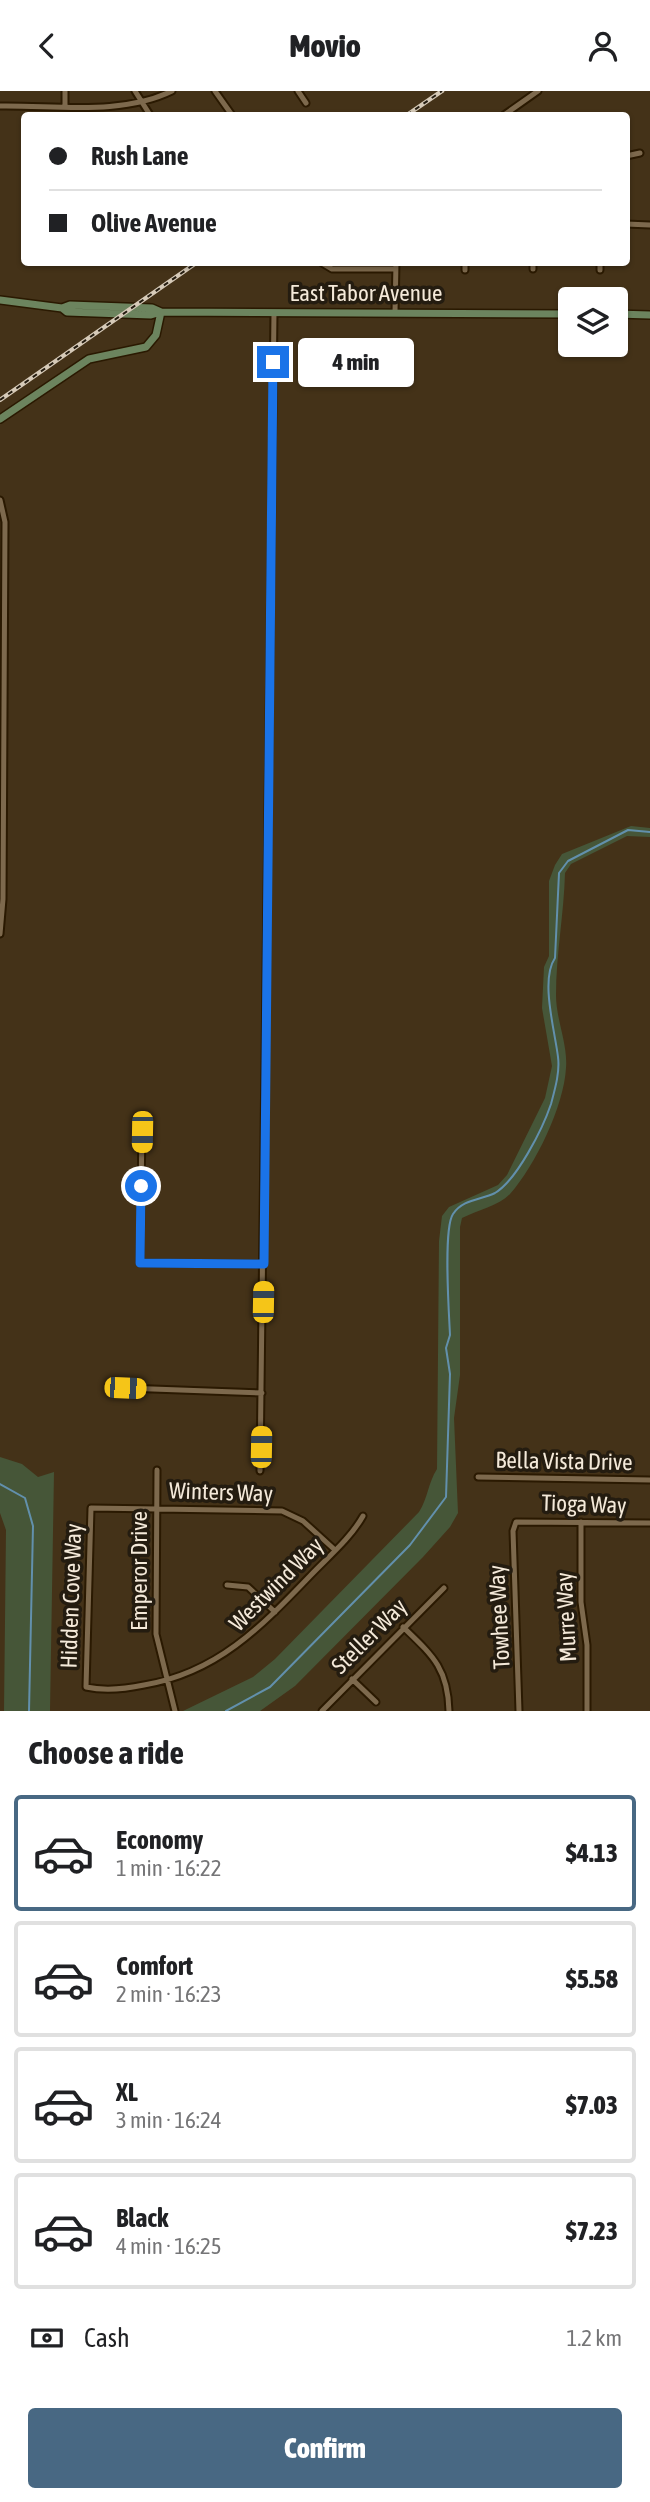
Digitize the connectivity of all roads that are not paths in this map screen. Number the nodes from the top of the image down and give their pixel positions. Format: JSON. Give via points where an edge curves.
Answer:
{"nodes":[{"id":1,"x":65,"y":91,"type":"edge"},
{"id":2,"x":135,"y":91,"type":"edge"},
{"id":3,"x":172,"y":91,"type":"edge"},
{"id":4,"x":215,"y":91,"type":"edge"},
{"id":5,"x":298,"y":91,"type":"edge"},
{"id":6,"x":538,"y":91,"type":"edge"},
{"id":7,"x":142,"y":103,"type":"junction"},
{"id":8,"x":306,"y":103,"type":"dead end"},
{"id":9,"x":65,"y":105,"type":"junction"},
{"id":10,"x":0,"y":106,"type":"edge"},
{"id":11,"x":148,"y":112,"type":"edge"},
{"id":12,"x":230,"y":112,"type":"edge"},
{"id":13,"x":508,"y":112,"type":"edge"},
{"id":14,"x":640,"y":153,"type":"dead end"},
{"id":15,"x":630,"y":155,"type":"edge"},
{"id":16,"x":630,"y":224,"type":"edge"},
{"id":17,"x":650,"y":225,"type":"edge"},
{"id":18,"x":328,"y":266,"type":"edge"},
{"id":19,"x":396,"y":266,"type":"edge"},
{"id":20,"x":600,"y":266,"type":"edge"},
{"id":21,"x":600,"y":270,"type":"dead end"},
{"id":22,"x":0,"y":300,"type":"edge"},
{"id":23,"x":395,"y":311,"type":"junction"},
{"id":24,"x":161,"y":312,"type":"junction"},
{"id":25,"x":274,"y":313,"type":"junction"},
{"id":26,"x":558,"y":314,"type":"edge"},
{"id":27,"x":628,"y":314,"type":"edge"},
{"id":28,"x":650,"y":315,"type":"edge"},
{"id":29,"x":0,"y":419,"type":"edge"},
{"id":30,"x":0,"y":501,"type":"edge"},
{"id":31,"x":0,"y":934,"type":"edge"},
{"id":32,"x":142,"y":1127,"type":"dead end"},
{"id":33,"x":264,"y":1264,"type":"junction"},
{"id":34,"x":125,"y":1388,"type":"dead end"},
{"id":35,"x":262,"y":1393,"type":"junction"},
{"id":36,"x":157,"y":1470,"type":"dead end"},
{"id":37,"x":260,"y":1471,"type":"dead end"},
{"id":38,"x":478,"y":1477,"type":"dead end"},
{"id":39,"x":650,"y":1480,"type":"edge"},
{"id":40,"x":156,"y":1507,"type":"junction"},
{"id":41,"x":92,"y":1508,"type":"joint"},
{"id":42,"x":363,"y":1516,"type":"dead end"},
{"id":43,"x":581,"y":1521,"type":"junction"},
{"id":44,"x":516,"y":1522,"type":"joint"},
{"id":45,"x":650,"y":1523,"type":"edge"},
{"id":46,"x":335,"y":1550,"type":"junction"},
{"id":47,"x":227,"y":1585,"type":"dead end"},
{"id":48,"x":444,"y":1588,"type":"dead end"},
{"id":49,"x":275,"y":1612,"type":"junction"},
{"id":50,"x":403,"y":1627,"type":"junction"},
{"id":51,"x":352,"y":1679,"type":"junction"},
{"id":52,"x":166,"y":1681,"type":"junction"},
{"id":53,"x":376,"y":1702,"type":"dead end"},
{"id":54,"x":175,"y":1711,"type":"edge"},
{"id":55,"x":322,"y":1711,"type":"edge"},
{"id":56,"x":449,"y":1711,"type":"edge"},
{"id":57,"x":519,"y":1711,"type":"edge"},
{"id":58,"x":587,"y":1711,"type":"edge"}],
"edges":[{"from":1,"to":9,"type":"street"},
{"from":2,"to":7,"type":"street"},
{"from":3,"to":7,"type":"street"},
{"from":4,"to":12,"type":"street"},
{"from":5,"to":8,"type":"street"},
{"from":6,"to":13,"type":"street"},
{"from":7,"to":9,"type":"street"},
{"from":7,"to":11,"type":"street"},
{"from":9,"to":10,"type":"street"},
{"from":14,"to":15,"type":"street"},
{"from":16,"to":17,"type":"street"},
{"from":18,"to":19,"type":"street"},
{"from":19,"to":23,"type":"street"},
{"from":20,"to":21,"type":"street"},
{"from":22,"to":24,"type":"main road","name":"East Tabor Avenue"},
{"from":23,"to":25,"type":"main road","name":"East Tabor Avenue"},
{"from":23,"to":26,"type":"main road","name":"East Tabor Avenue"},
{"from":24,"to":25,"type":"main road","name":"East Tabor Avenue"},
{"from":24,"to":29,"type":"main road","via":[[156,335],[146,347],[89,359]]},
{"from":25,"to":33,"type":"street"},
{"from":27,"to":28,"type":"main road"},
{"from":30,"to":31,"type":"street","via":[[5,522],[5,650]]},
{"from":32,"to":33,"type":"street","via":[[140,1263]]},
{"from":33,"to":35,"type":"street"},
{"from":34,"to":35,"type":"street"},
{"from":35,"to":37,"type":"street"},
{"from":36,"to":40,"type":"street","name":"Emperor Drive"},
{"from":38,"to":39,"type":"street","name":"Bella Vista Drive"},
{"from":40,"to":41,"type":"street","name":"Winters Way"},
{"from":40,"to":46,"type":"street","name":"Winters Way","via":[[282,1511],[303,1521]]},
{"from":40,"to":52,"type":"street","name":"Emperor Drive","via":[[155,1620]]},
{"from":41,"to":52,"type":"street","name":"Hidden Cove Way","via":[[86,1687],[110,1689]]},
{"from":42,"to":46,"type":"street","name":"Westwind Way"},
{"from":43,"to":44,"type":"street","name":"Tioga Way"},
{"from":43,"to":45,"type":"street","name":"Tioga Way"},
{"from":43,"to":58,"type":"street","name":"Murre Way"},
{"from":44,"to":57,"type":"street","name":"Towhee Way"},
{"from":46,"to":49,"type":"street","name":"Westwind Way"},
{"from":47,"to":49,"type":"street","via":[[248,1587]]},
{"from":48,"to":50,"type":"street","name":"Steller Way"},
{"from":49,"to":52,"type":"street","name":"Westwind Way","via":[[220,1658]]},
{"from":50,"to":51,"type":"street","name":"Steller Way"},
{"from":50,"to":56,"type":"street","via":[[435,1659],[444,1675]]},
{"from":51,"to":53,"type":"street"},
{"from":51,"to":55,"type":"street","name":"Steller Way"},
{"from":52,"to":54,"type":"street","name":"Emperor Drive"}]}
